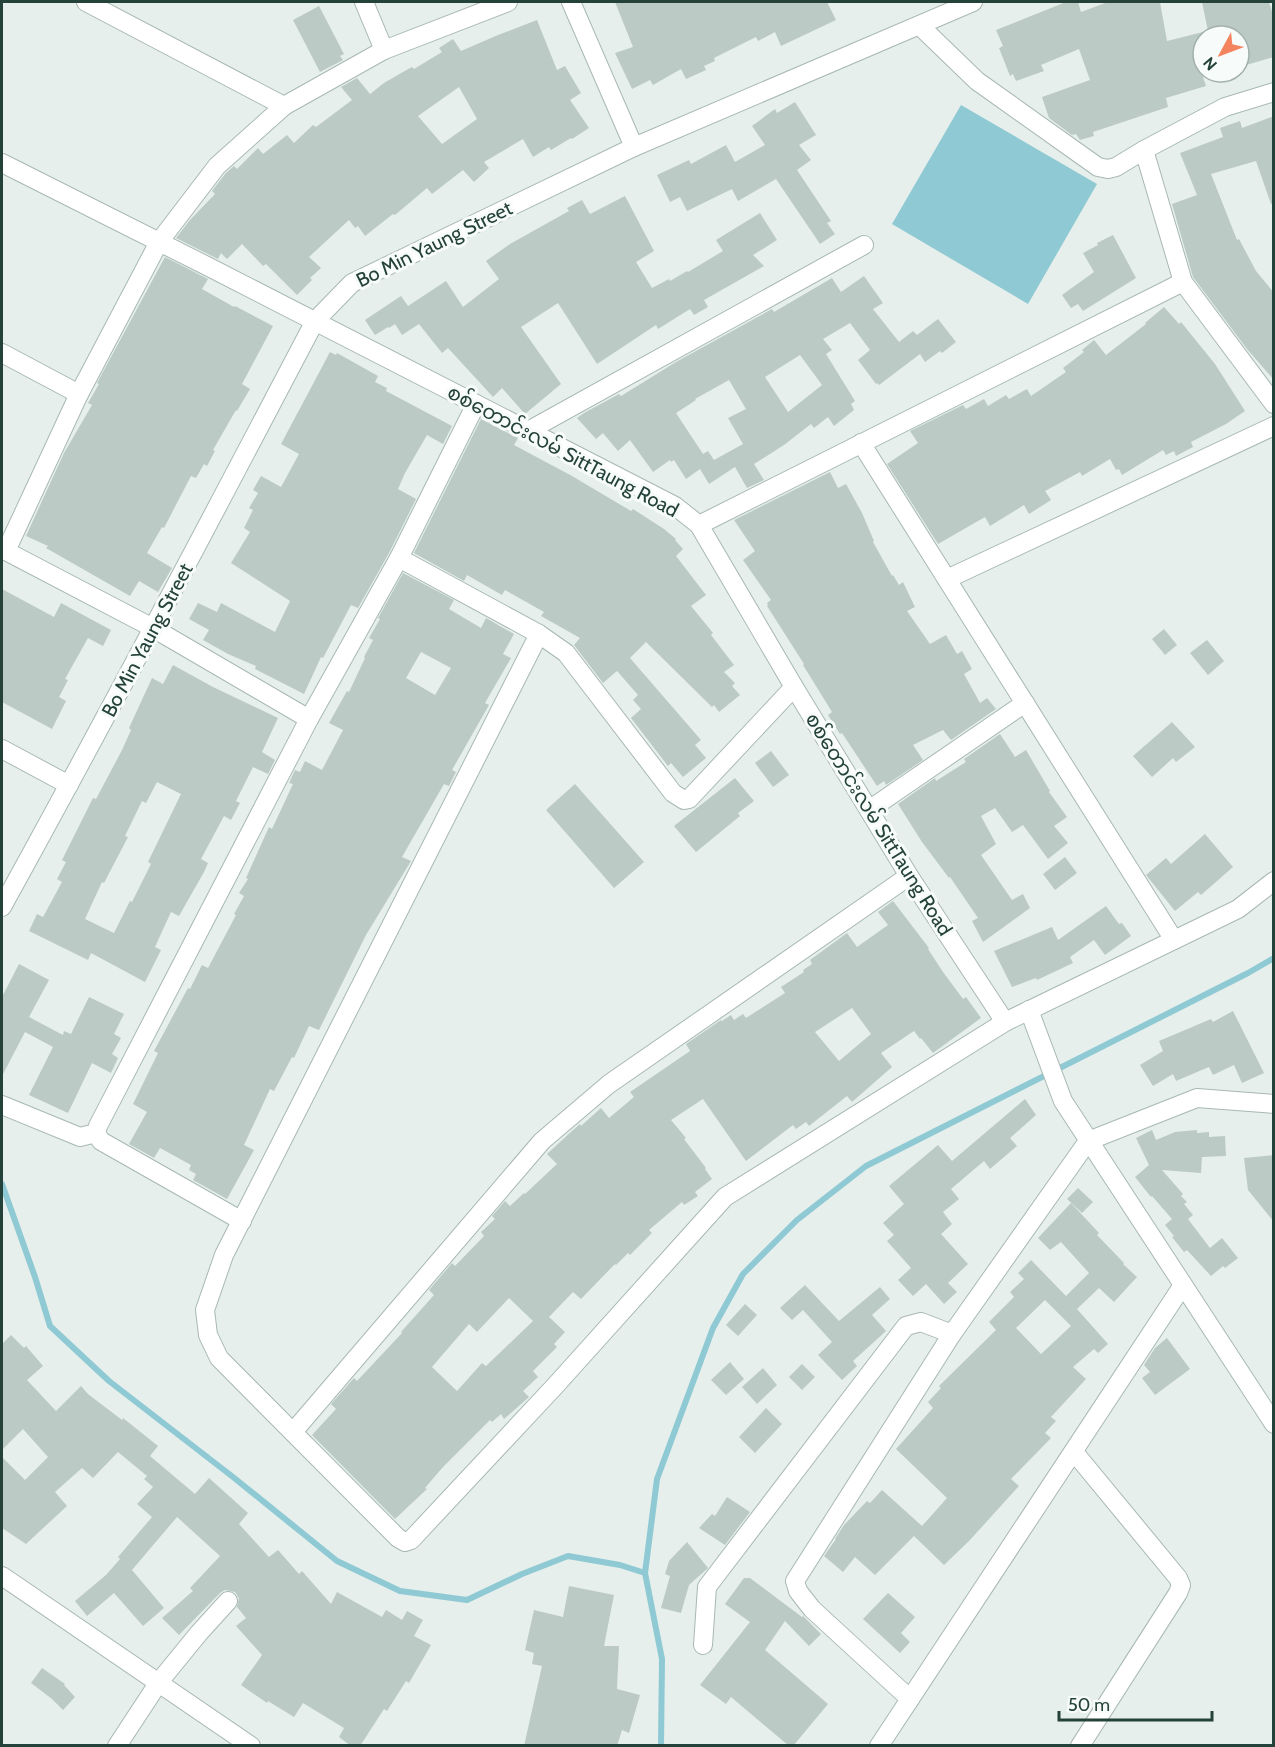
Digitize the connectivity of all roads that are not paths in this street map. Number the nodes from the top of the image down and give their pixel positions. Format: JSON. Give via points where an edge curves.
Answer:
{"nodes":[{"id":1,"x":88,"y":2,"type":"edge"},
{"id":2,"x":364,"y":2,"type":"edge"},
{"id":3,"x":508,"y":2,"type":"edge"},
{"id":4,"x":571,"y":2,"type":"edge"},
{"id":5,"x":973,"y":2,"type":"edge"},
{"id":6,"x":920,"y":26,"type":"junction"},
{"id":7,"x":384,"y":50,"type":"junction"},
{"id":8,"x":1274,"y":93,"type":"edge"},
{"id":9,"x":284,"y":106,"type":"junction"},
{"id":10,"x":634,"y":147,"type":"junction"},
{"id":11,"x":1144,"y":150,"type":"junction"},
{"id":12,"x":2,"y":163,"type":"edge"},
{"id":13,"x":159,"y":242,"type":"junction"},
{"id":14,"x":864,"y":245,"type":"dead end"},
{"id":15,"x":1184,"y":282,"type":"junction"},
{"id":16,"x":315,"y":321,"type":"junction"},
{"id":17,"x":2,"y":353,"type":"edge"},
{"id":18,"x":79,"y":394,"type":"junction"},
{"id":19,"x":476,"y":404,"type":"junction"},
{"id":20,"x":1274,"y":404,"type":"edge"},
{"id":21,"x":1274,"y":426,"type":"edge"},
{"id":22,"x":528,"y":431,"type":"junction"},
{"id":23,"x":861,"y":443,"type":"junction"},
{"id":24,"x":699,"y":525,"type":"junction"},
{"id":25,"x":4,"y":550,"type":"edge"},
{"id":26,"x":399,"y":558,"type":"junction"},
{"id":27,"x":947,"y":579,"type":"junction"},
{"id":28,"x":153,"y":628,"type":"junction"},
{"id":29,"x":540,"y":634,"type":"junction"},
{"id":30,"x":794,"y":687,"type":"junction"},
{"id":31,"x":1025,"y":703,"type":"junction"},
{"id":32,"x":309,"y":719,"type":"junction"},
{"id":33,"x":2,"y":749,"type":"edge"},
{"id":34,"x":69,"y":785,"type":"junction"},
{"id":35,"x":869,"y":810,"type":"junction"},
{"id":36,"x":909,"y":876,"type":"junction"},
{"id":37,"x":1274,"y":881,"type":"edge"},
{"id":38,"x":2,"y":907,"type":"edge"},
{"id":39,"x":1174,"y":940,"type":"junction"},
{"id":40,"x":1029,"y":1010,"type":"junction"},
{"id":41,"x":1005,"y":1022,"type":"junction"},
{"id":42,"x":1274,"y":1104,"type":"edge"},
{"id":43,"x":2,"y":1106,"type":"edge"},
{"id":44,"x":96,"y":1133,"type":"junction"},
{"id":45,"x":1088,"y":1141,"type":"junction"},
{"id":46,"x":242,"y":1221,"type":"junction"},
{"id":47,"x":1183,"y":1285,"type":"junction"},
{"id":48,"x":952,"y":1334,"type":"junction"},
{"id":49,"x":1274,"y":1424,"type":"edge"},
{"id":50,"x":293,"y":1432,"type":"junction"},
{"id":51,"x":1074,"y":1452,"type":"junction"},
{"id":52,"x":2,"y":1576,"type":"edge"},
{"id":53,"x":228,"y":1601,"type":"dead end"},
{"id":54,"x":703,"y":1645,"type":"dead end"},
{"id":55,"x":159,"y":1682,"type":"junction"},
{"id":56,"x":910,"y":1699,"type":"junction"},
{"id":57,"x":117,"y":1746,"type":"edge"},
{"id":58,"x":251,"y":1746,"type":"edge"},
{"id":59,"x":879,"y":1746,"type":"edge"},
{"id":60,"x":1080,"y":1746,"type":"edge"}],
"edges":[{"from":1,"to":9,"type":"street"},
{"from":2,"to":7,"type":"street"},
{"from":3,"to":7,"type":"street"},
{"from":4,"to":10,"type":"street"},
{"from":5,"to":6,"type":"street","name":"Bo Min Yaung Street"},
{"from":6,"to":10,"type":"street","name":"Bo Min Yaung Street"},
{"from":6,"to":11,"type":"street","via":[[977,81],[1098,167],[1116,167]]},
{"from":7,"to":9,"type":"street"},
{"from":8,"to":11,"type":"street","via":[[1224,108]]},
{"from":9,"to":13,"type":"street","via":[[217,166]]},
{"from":10,"to":16,"type":"street","name":"Bo Min Yaung Street","via":[[352,283]]},
{"from":11,"to":15,"type":"street"},
{"from":12,"to":13,"type":"street","name":"စစ်တောင်းလမ် SittTaung Road"},
{"from":13,"to":16,"type":"street","name":"စစ်တောင်းလမ် SittTaung Road"},
{"from":13,"to":18,"type":"street"},
{"from":14,"to":22,"type":"street"},
{"from":15,"to":20,"type":"street"},
{"from":15,"to":23,"type":"street"},
{"from":16,"to":19,"type":"street","name":"စစ်တောင်းလမ် SittTaung Road"},
{"from":16,"to":28,"type":"street","name":"Bo Min Yaung Street"},
{"from":17,"to":18,"type":"street"},
{"from":18,"to":25,"type":"street"},
{"from":19,"to":22,"type":"street","name":"စစ်တောင်းလမ် SittTaung Road"},
{"from":19,"to":26,"type":"street"},
{"from":21,"to":27,"type":"street"},
{"from":22,"to":24,"type":"street","name":"စစ်တောင်းလမ် SittTaung Road","via":[[675,506]]},
{"from":23,"to":24,"type":"street"},
{"from":23,"to":27,"type":"street"},
{"from":24,"to":30,"type":"street","name":"စစ်တောင်းလမ် SittTaung Road"},
{"from":25,"to":28,"type":"street"},
{"from":26,"to":29,"type":"street"},
{"from":26,"to":32,"type":"street"},
{"from":27,"to":31,"type":"street"},
{"from":28,"to":32,"type":"street"},
{"from":28,"to":34,"type":"street","name":"Bo Min Yaung Street"},
{"from":29,"to":30,"type":"street","via":[[566,653],[673,793],[684,800]]},
{"from":29,"to":46,"type":"street"},
{"from":30,"to":35,"type":"street","name":"စစ်တောင်းလမ် SittTaung Road"},
{"from":31,"to":35,"type":"street"},
{"from":31,"to":39,"type":"street"},
{"from":32,"to":44,"type":"street"},
{"from":33,"to":34,"type":"street"},
{"from":34,"to":38,"type":"street","name":"Bo Min Yaung Street"},
{"from":35,"to":36,"type":"street","name":"စစ်တောင်းလမ် SittTaung Road"},
{"from":36,"to":41,"type":"street","name":"စစ်တောင်းလမ် SittTaung Road"},
{"from":36,"to":50,"type":"street","via":[[609,1084],[542,1141]]},
{"from":37,"to":39,"type":"street","via":[[1239,909]]},
{"from":39,"to":40,"type":"street"},
{"from":40,"to":41,"type":"street"},
{"from":40,"to":45,"type":"street","via":[[1063,1101]]},
{"from":41,"to":50,"type":"street","via":[[725,1197],[411,1540],[398,1538]]},
{"from":42,"to":45,"type":"street","via":[[1197,1098]]},
{"from":43,"to":44,"type":"street","via":[[80,1137]]},
{"from":44,"to":46,"type":"street","via":[[100,1141]]},
{"from":45,"to":47,"type":"street"},
{"from":45,"to":48,"type":"street"},
{"from":46,"to":50,"type":"street","via":[[224,1255],[205,1310],[208,1335],[219,1358]]},
{"from":47,"to":49,"type":"street"},
{"from":47,"to":51,"type":"street"},
{"from":48,"to":54,"type":"street","via":[[921,1322],[906,1326],[707,1587]]},
{"from":48,"to":56,"type":"street","via":[[795,1581],[812,1609]]},
{"from":51,"to":56,"type":"street"},
{"from":51,"to":60,"type":"street","via":[[1181,1585]]},
{"from":52,"to":55,"type":"street"},
{"from":53,"to":55,"type":"street"},
{"from":55,"to":57,"type":"street"},
{"from":55,"to":58,"type":"street"},
{"from":56,"to":59,"type":"street"}]}
